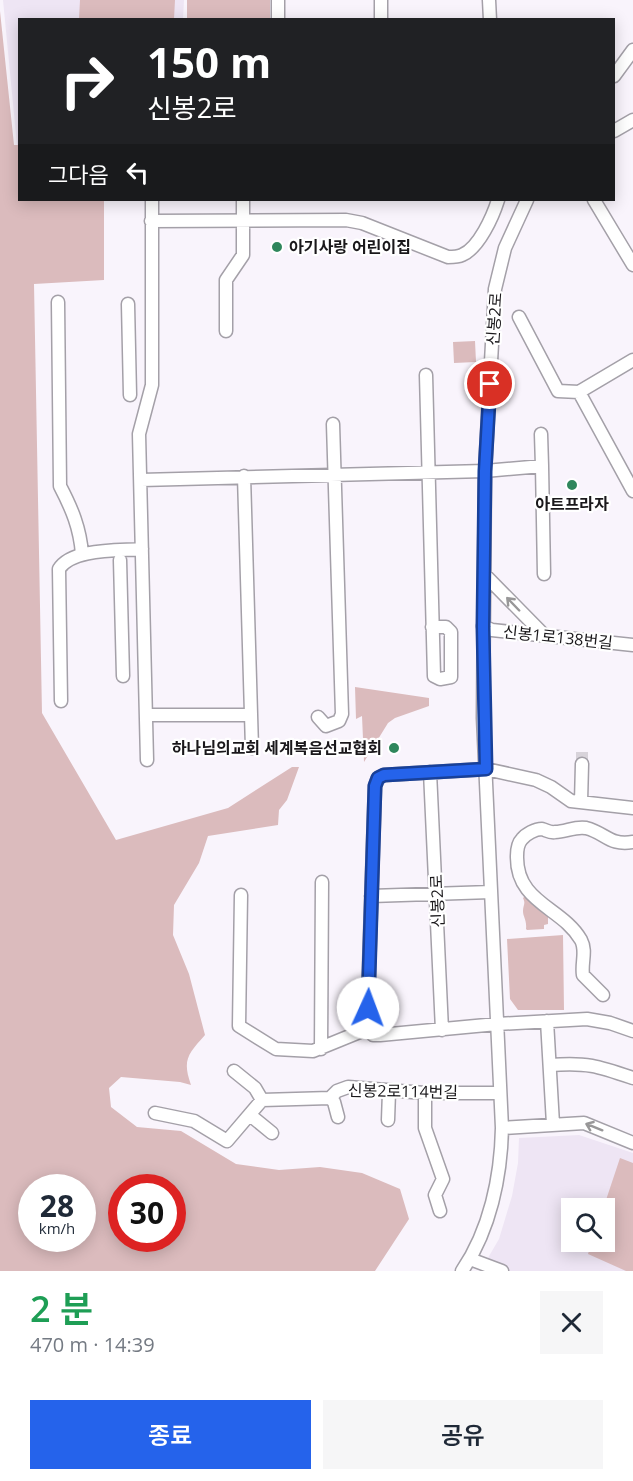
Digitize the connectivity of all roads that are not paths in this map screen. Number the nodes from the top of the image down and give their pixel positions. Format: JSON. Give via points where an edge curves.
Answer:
{"nodes":[{"id":1,"x":278,"y":0,"type":"edge"},
{"id":2,"x":381,"y":0,"type":"edge"},
{"id":3,"x":489,"y":0,"type":"edge"},
{"id":4,"x":278,"y":18,"type":"edge"},
{"id":5,"x":381,"y":18,"type":"edge"},
{"id":6,"x":490,"y":18,"type":"edge"},
{"id":7,"x":633,"y":50,"type":"edge"},
{"id":8,"x":615,"y":75,"type":"edge"},
{"id":9,"x":633,"y":120,"type":"edge"},
{"id":10,"x":615,"y":130,"type":"edge"},
{"id":11,"x":152,"y":201,"type":"edge"},
{"id":12,"x":243,"y":201,"type":"edge"},
{"id":13,"x":498,"y":201,"type":"edge"},
{"id":14,"x":527,"y":201,"type":"edge"},
{"id":15,"x":595,"y":201,"type":"edge"},
{"id":16,"x":243,"y":220,"type":"junction"},
{"id":17,"x":151,"y":221,"type":"junction"},
{"id":18,"x":633,"y":265,"type":"edge"},
{"id":19,"x":58,"y":302,"type":"dead end"},
{"id":20,"x":128,"y":304,"type":"dead end"},
{"id":21,"x":519,"y":317,"type":"dead end"},
{"id":22,"x":152,"y":322,"type":"junction"},
{"id":23,"x":129,"y":324,"type":"junction"},
{"id":24,"x":226,"y":331,"type":"dead end"},
{"id":25,"x":633,"y":360,"type":"edge"},
{"id":26,"x":426,"y":375,"type":"dead end"},
{"id":27,"x":130,"y":378,"type":"junction"},
{"id":28,"x":152,"y":378,"type":"junction"},
{"id":29,"x":579,"y":392,"type":"junction"},
{"id":30,"x":130,"y":395,"type":"dead end"},
{"id":31,"x":333,"y":424,"type":"dead end"},
{"id":32,"x":541,"y":434,"type":"dead end"},
{"id":33,"x":542,"y":466,"type":"junction"},
{"id":34,"x":485,"y":471,"type":"junction"},
{"id":35,"x":429,"y":472,"type":"junction"},
{"id":36,"x":333,"y":474,"type":"junction"},
{"id":37,"x":244,"y":476,"type":"junction"},
{"id":38,"x":141,"y":480,"type":"junction"},
{"id":39,"x":633,"y":491,"type":"edge"},
{"id":40,"x":142,"y":549,"type":"junction"},
{"id":41,"x":82,"y":554,"type":"junction"},
{"id":42,"x":120,"y":560,"type":"dead end"},
{"id":43,"x":142,"y":574,"type":"junction"},
{"id":44,"x":484,"y":574,"type":"junction"},
{"id":45,"x":544,"y":574,"type":"dead end"},
{"id":46,"x":121,"y":577,"type":"junction"},
{"id":47,"x":432,"y":627,"type":"dead end"},
{"id":48,"x":483,"y":627,"type":"junction"},
{"id":49,"x":543,"y":634,"type":"junction"},
{"id":50,"x":633,"y":645,"type":"edge"},
{"id":51,"x":144,"y":648,"type":"junction"},
{"id":52,"x":122,"y":649,"type":"junction"},
{"id":53,"x":123,"y":676,"type":"dead end"},
{"id":54,"x":61,"y":701,"type":"dead end"},
{"id":55,"x":146,"y":715,"type":"junction"},
{"id":56,"x":251,"y":715,"type":"junction"},
{"id":57,"x":318,"y":717,"type":"dead end"},
{"id":58,"x":252,"y":748,"type":"dead end"},
{"id":59,"x":147,"y":760,"type":"dead end"},
{"id":60,"x":582,"y":764,"type":"tunnel mouth"},
{"id":61,"x":486,"y":769,"type":"junction"},
{"id":62,"x":430,"y":772,"type":"junction"},
{"id":63,"x":581,"y":802,"type":"junction"},
{"id":64,"x":633,"y":808,"type":"edge"},
{"id":65,"x":633,"y":842,"type":"edge"},
{"id":66,"x":322,"y":882,"type":"dead end"},
{"id":67,"x":491,"y":892,"type":"junction"},
{"id":68,"x":242,"y":895,"type":"dead end"},
{"id":69,"x":437,"y":895,"type":"junction"},
{"id":70,"x":371,"y":896,"type":"junction"},
{"id":71,"x":603,"y":995,"type":"dead end"},
{"id":72,"x":547,"y":1021,"type":"junction"},
{"id":73,"x":496,"y":1024,"type":"junction"},
{"id":74,"x":367,"y":1029,"type":"junction"},
{"id":75,"x":442,"y":1030,"type":"junction"},
{"id":76,"x":633,"y":1031,"type":"edge"},
{"id":77,"x":321,"y":1049,"type":"junction"},
{"id":78,"x":550,"y":1065,"type":"junction"},
{"id":79,"x":234,"y":1071,"type":"dead end"},
{"id":80,"x":633,"y":1078,"type":"edge"},
{"id":81,"x":389,"y":1092,"type":"junction"},
{"id":82,"x":425,"y":1093,"type":"junction"},
{"id":83,"x":500,"y":1093,"type":"junction"},
{"id":84,"x":330,"y":1098,"type":"junction"},
{"id":85,"x":262,"y":1100,"type":"junction"},
{"id":86,"x":155,"y":1113,"type":"dead end"},
{"id":87,"x":250,"y":1115,"type":"junction"},
{"id":88,"x":338,"y":1118,"type":"dead end"},
{"id":89,"x":388,"y":1120,"type":"dead end"},
{"id":90,"x":553,"y":1124,"type":"junction"},
{"id":91,"x":502,"y":1128,"type":"junction"},
{"id":92,"x":272,"y":1134,"type":"dead end"},
{"id":93,"x":633,"y":1143,"type":"edge"},
{"id":94,"x":440,"y":1211,"type":"dead end"},
{"id":95,"x":470,"y":1259,"type":"junction"},
{"id":96,"x":462,"y":1271,"type":"edge"},
{"id":97,"x":502,"y":1271,"type":"edge"}],
"edges":[{"from":1,"to":4,"type":"street"},
{"from":2,"to":5,"type":"street"},
{"from":3,"to":6,"type":"street"},
{"from":7,"to":8,"type":"street"},
{"from":9,"to":10,"type":"street"},
{"from":11,"to":17,"type":"street"},
{"from":12,"to":16,"type":"street"},
{"from":13,"to":16,"type":"street","via":[[472,248],[461,256],[448,257],[346,220]]},
{"from":14,"to":34,"type":"street","name":"신봉2로","via":[[505,248],[495,288]]},
{"from":15,"to":18,"type":"street"},
{"from":16,"to":17,"type":"street"},
{"from":16,"to":24,"type":"street","via":[[243,255],[226,280]]},
{"from":17,"to":22,"type":"street"},
{"from":19,"to":41,"type":"street","via":[[60,486],[79,526]]},
{"from":20,"to":23,"type":"street"},
{"from":21,"to":29,"type":"street","via":[[558,391]]},
{"from":22,"to":23,"type":"street"},
{"from":22,"to":28,"type":"street"},
{"from":23,"to":27,"type":"street"},
{"from":25,"to":29,"type":"street"},
{"from":26,"to":35,"type":"street"},
{"from":27,"to":28,"type":"street"},
{"from":27,"to":30,"type":"street"},
{"from":28,"to":38,"type":"street","via":[[139,434]]},
{"from":29,"to":39,"type":"street"},
{"from":31,"to":36,"type":"street"},
{"from":32,"to":33,"type":"street"},
{"from":33,"to":34,"type":"street"},
{"from":33,"to":45,"type":"street"},
{"from":34,"to":35,"type":"street"},
{"from":34,"to":44,"type":"street","name":"신봉2로"},
{"from":35,"to":36,"type":"street"},
{"from":35,"to":47,"type":"street"},
{"from":36,"to":37,"type":"street"},
{"from":36,"to":57,"type":"street","via":[[342,714],[339,721],[326,726]]},
{"from":37,"to":38,"type":"street"},
{"from":37,"to":56,"type":"street"},
{"from":38,"to":40,"type":"street"},
{"from":40,"to":41,"type":"street"},
{"from":40,"to":43,"type":"street"},
{"from":41,"to":54,"type":"street","via":[[59,569]]},
{"from":42,"to":46,"type":"street"},
{"from":43,"to":46,"type":"street"},
{"from":43,"to":51,"type":"street"},
{"from":44,"to":48,"type":"street","name":"신봉2로"},
{"from":49,"to":44,"type":"street","one_way":true},
{"from":46,"to":52,"type":"street"},
{"from":48,"to":49,"type":"street","name":"신봉1로138번길"},
{"from":48,"to":61,"type":"street","name":"신봉2로"},
{"from":49,"to":50,"type":"street","name":"신봉1로138번길"},
{"from":51,"to":52,"type":"street"},
{"from":51,"to":55,"type":"street"},
{"from":52,"to":53,"type":"street"},
{"from":55,"to":56,"type":"street"},
{"from":55,"to":59,"type":"street"},
{"from":56,"to":58,"type":"street"},
{"from":60,"to":63,"type":"street"},
{"from":61,"to":62,"type":"street"},
{"from":61,"to":63,"type":"street","via":[[536,780],[571,801]]},
{"from":61,"to":67,"type":"street","name":"신봉2로"},
{"from":62,"to":69,"type":"street","name":"신봉2로"},
{"from":62,"to":70,"type":"street","via":[[378,778]]},
{"from":63,"to":64,"type":"street"},
{"from":65,"to":71,"type":"street","via":[[609,841],[584,828],[552,833],[541,829],[520,840],[518,849],[517,864],[524,887],[574,930],[585,948],[583,975]]},
{"from":66,"to":77,"type":"street"},
{"from":67,"to":69,"type":"street"},
{"from":67,"to":73,"type":"street","name":"신봉2로"},
{"from":68,"to":77,"type":"street","via":[[239,1026],[276,1049]]},
{"from":69,"to":70,"type":"street"},
{"from":69,"to":75,"type":"street","name":"신봉2로"},
{"from":70,"to":74,"type":"street"},
{"from":72,"to":73,"type":"street"},
{"from":72,"to":76,"type":"street","via":[[587,1019]]},
{"from":72,"to":78,"type":"street"},
{"from":73,"to":75,"type":"street"},
{"from":73,"to":83,"type":"street","name":"신봉2로"},
{"from":74,"to":75,"type":"street","via":[[373,1035]]},
{"from":74,"to":77,"type":"street"},
{"from":78,"to":80,"type":"street","via":[[594,1065]]},
{"from":78,"to":90,"type":"street"},
{"from":79,"to":85,"type":"street","via":[[255,1088]]},
{"from":81,"to":82,"type":"street","name":"신봉2로114번길"},
{"from":81,"to":84,"type":"street","name":"신봉2로114번길","via":[[348,1088]]},
{"from":81,"to":89,"type":"street"},
{"from":82,"to":83,"type":"street","name":"신봉2로114번길"},
{"from":82,"to":94,"type":"street","via":[[425,1128],[443,1179],[435,1196]]},
{"from":83,"to":91,"type":"street","name":"신봉2로"},
{"from":84,"to":85,"type":"street","name":"신봉2로114번길"},
{"from":84,"to":88,"type":"street"},
{"from":85,"to":87,"type":"street"},
{"from":86,"to":87,"type":"street","via":[[194,1121],[227,1142]]},
{"from":87,"to":92,"type":"street"},
{"from":90,"to":91,"type":"street"},
{"from":93,"to":90,"type":"street","one_way":true,"via":[[584,1123]]},
{"from":91,"to":95,"type":"street","name":"신봉2로","via":[[496,1189]]},
{"from":95,"to":96,"type":"street","name":"신봉2로"},
{"from":95,"to":97,"type":"street"}]}
